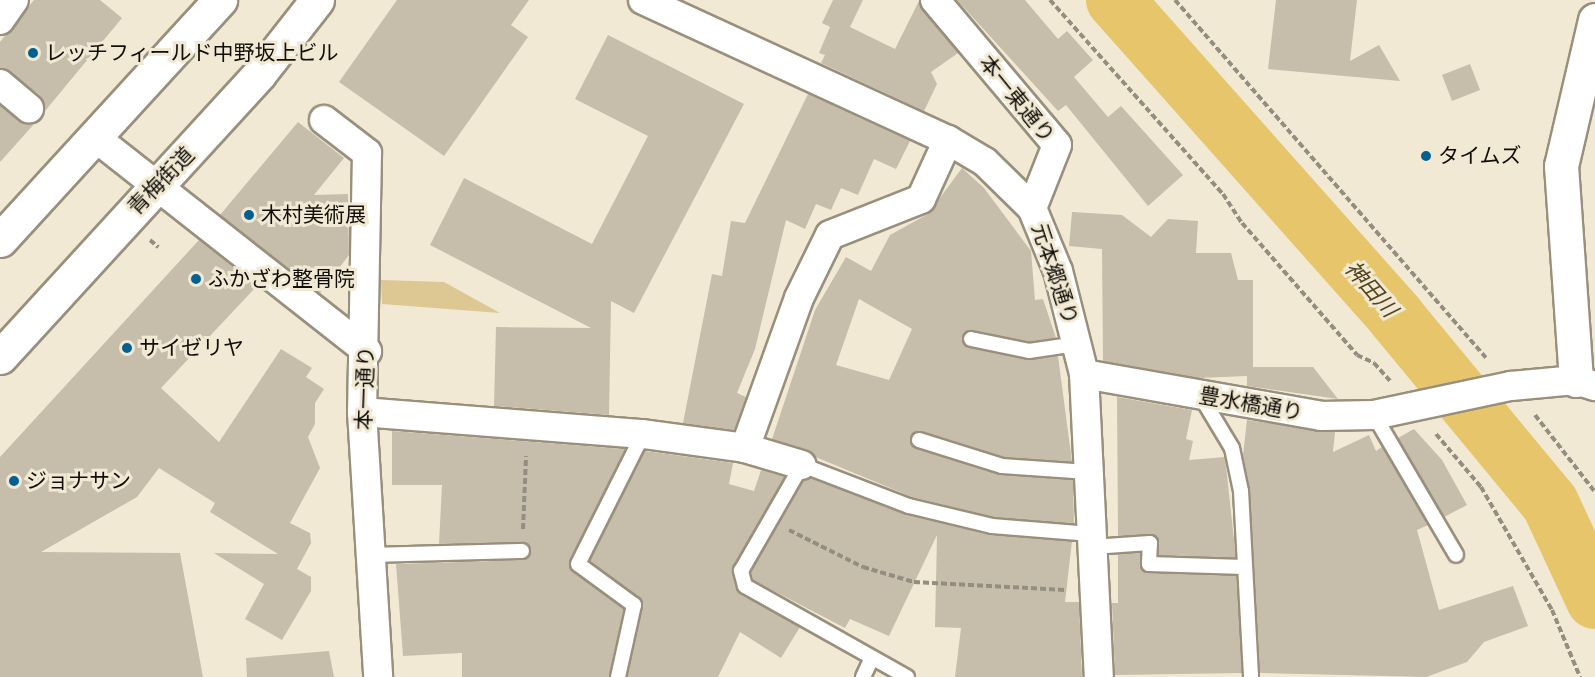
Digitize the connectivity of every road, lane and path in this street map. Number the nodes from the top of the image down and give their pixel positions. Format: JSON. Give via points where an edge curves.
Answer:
{"nodes":[{"id":1,"x":14,"y":0,"type":"edge"},
{"id":2,"x":220,"y":0,"type":"edge"},
{"id":3,"x":317,"y":0,"type":"edge"},
{"id":4,"x":643,"y":0,"type":"edge"},
{"id":5,"x":935,"y":0,"type":"edge"},
{"id":6,"x":1050,"y":0,"type":"edge"},
{"id":7,"x":1175,"y":0,"type":"edge"},
{"id":8,"x":0,"y":20,"type":"edge"},
{"id":9,"x":1595,"y":20,"type":"edge"},
{"id":10,"x":0,"y":84,"type":"edge"},
{"id":11,"x":29,"y":108,"type":"dead end"},
{"id":12,"x":324,"y":120,"type":"dead end"},
{"id":13,"x":96,"y":138,"type":"junction"},
{"id":14,"x":948,"y":140,"type":"junction"},
{"id":15,"x":156,"y":185,"type":"junction"},
{"id":16,"x":1224,"y":194,"type":"dead end"},
{"id":17,"x":1032,"y":208,"type":"junction"},
{"id":18,"x":125,"y":218,"type":"junction"},
{"id":19,"x":0,"y":240,"type":"edge"},
{"id":20,"x":158,"y":248,"type":"dead end"},
{"id":21,"x":971,"y":339,"type":"dead end"},
{"id":22,"x":1077,"y":344,"type":"junction"},
{"id":23,"x":366,"y":351,"type":"junction"},
{"id":24,"x":0,"y":357,"type":"edge"},
{"id":25,"x":1084,"y":374,"type":"junction"},
{"id":26,"x":1585,"y":383,"type":"edge"},
{"id":27,"x":1505,"y":387,"type":"junction"},
{"id":28,"x":1200,"y":395,"type":"junction"},
{"id":29,"x":363,"y":412,"type":"junction"},
{"id":30,"x":1374,"y":415,"type":"junction"},
{"id":31,"x":527,"y":425,"type":"junction"},
{"id":32,"x":643,"y":434,"type":"junction"},
{"id":33,"x":919,"y":440,"type":"dead end"},
{"id":34,"x":745,"y":448,"type":"junction"},
{"id":35,"x":802,"y":465,"type":"junction"},
{"id":36,"x":1088,"y":472,"type":"junction"},
{"id":37,"x":1595,"y":492,"type":"edge"},
{"id":38,"x":770,"y":520,"type":"junction"},
{"id":39,"x":1091,"y":541,"type":"junction"},
{"id":40,"x":522,"y":551,"type":"joint"},
{"id":41,"x":367,"y":555,"type":"junction"},
{"id":42,"x":1456,"y":555,"type":"dead end"},
{"id":43,"x":1244,"y":567,"type":"junction"},
{"id":44,"x":1095,"y":592,"type":"junction"},
{"id":45,"x":1552,"y":610,"type":"dead end"},
{"id":46,"x":872,"y":658,"type":"junction"},
{"id":47,"x":378,"y":677,"type":"edge"},
{"id":48,"x":618,"y":677,"type":"edge"},
{"id":49,"x":863,"y":677,"type":"edge"},
{"id":50,"x":907,"y":677,"type":"edge"},
{"id":51,"x":1099,"y":677,"type":"edge"},
{"id":52,"x":1251,"y":677,"type":"edge"},
{"id":53,"x":1580,"y":677,"type":"edge"}],
"edges":[{"from":1,"to":8,"type":"street"},
{"from":2,"to":13,"type":"main road"},
{"from":3,"to":15,"type":"main road","name":"青梅街道","via":[[260,74]]},
{"from":4,"to":14,"type":"street","name":"元本郷通り"},
{"from":5,"to":17,"type":"street","name":"本一東通り","via":[[1058,145]]},
{"from":6,"to":16,"type":"path"},
{"from":7,"to":27,"type":"path"},
{"from":9,"to":26,"type":"main road","via":[[1561,166]]},
{"from":10,"to":11,"type":"street"},
{"from":12,"to":23,"type":"street","name":"本一通り","via":[[367,153]]},
{"from":13,"to":15,"type":"street"},
{"from":13,"to":19,"type":"main road"},
{"from":14,"to":17,"type":"street","name":"元本郷通り","via":[[986,162]]},
{"from":14,"to":34,"type":"street","via":[[921,199],[830,235],[799,298]]},
{"from":15,"to":18,"type":"main road","name":"青梅街道"},
{"from":15,"to":23,"type":"street"},
{"from":17,"to":22,"type":"street","name":"元本郷通り","via":[[1058,271]]},
{"from":18,"to":20,"type":"path"},
{"from":18,"to":24,"type":"main road","name":"青梅街道"},
{"from":21,"to":22,"type":"lane","via":[[1029,351]]},
{"from":22,"to":25,"type":"street","name":"元本郷通り"},
{"from":23,"to":29,"type":"street","name":"本一通り"},
{"from":25,"to":28,"type":"street","name":"豊水橋通り"},
{"from":25,"to":36,"type":"street","name":"元本郷通り"},
{"from":26,"to":27,"type":"street"},
{"from":27,"to":30,"type":"street","name":"豊水橋通り"},
{"from":27,"to":37,"type":"path"},
{"from":28,"to":30,"type":"street","name":"豊水橋通り","via":[[1321,416]]},
{"from":28,"to":43,"type":"lane","via":[[1232,448],[1241,490]]},
{"from":29,"to":31,"type":"street"},
{"from":29,"to":41,"type":"street","name":"本一通り"},
{"from":30,"to":42,"type":"lane"},
{"from":31,"to":32,"type":"street"},
{"from":31,"to":40,"type":"path"},
{"from":32,"to":34,"type":"street"},
{"from":32,"to":48,"type":"lane","via":[[578,564],[634,605]]},
{"from":33,"to":36,"type":"lane","via":[[1002,466]]},
{"from":34,"to":35,"type":"street"},
{"from":35,"to":38,"type":"lane"},
{"from":35,"to":39,"type":"lane","via":[[909,506],[992,526]]},
{"from":36,"to":39,"type":"street","name":"元本郷通り"},
{"from":38,"to":44,"type":"path","via":[[863,567],[914,582]]},
{"from":38,"to":46,"type":"lane","via":[[741,571],[745,586]]},
{"from":39,"to":43,"type":"lane","via":[[1149,543],[1149,564]]},
{"from":39,"to":44,"type":"street","name":"元本郷通り"},
{"from":40,"to":41,"type":"lane"},
{"from":41,"to":47,"type":"street","name":"本一通り"},
{"from":43,"to":52,"type":"lane"},
{"from":44,"to":51,"type":"street","name":"元本郷通り"},
{"from":45,"to":53,"type":"path"},
{"from":46,"to":49,"type":"lane"},
{"from":46,"to":50,"type":"lane"}]}
